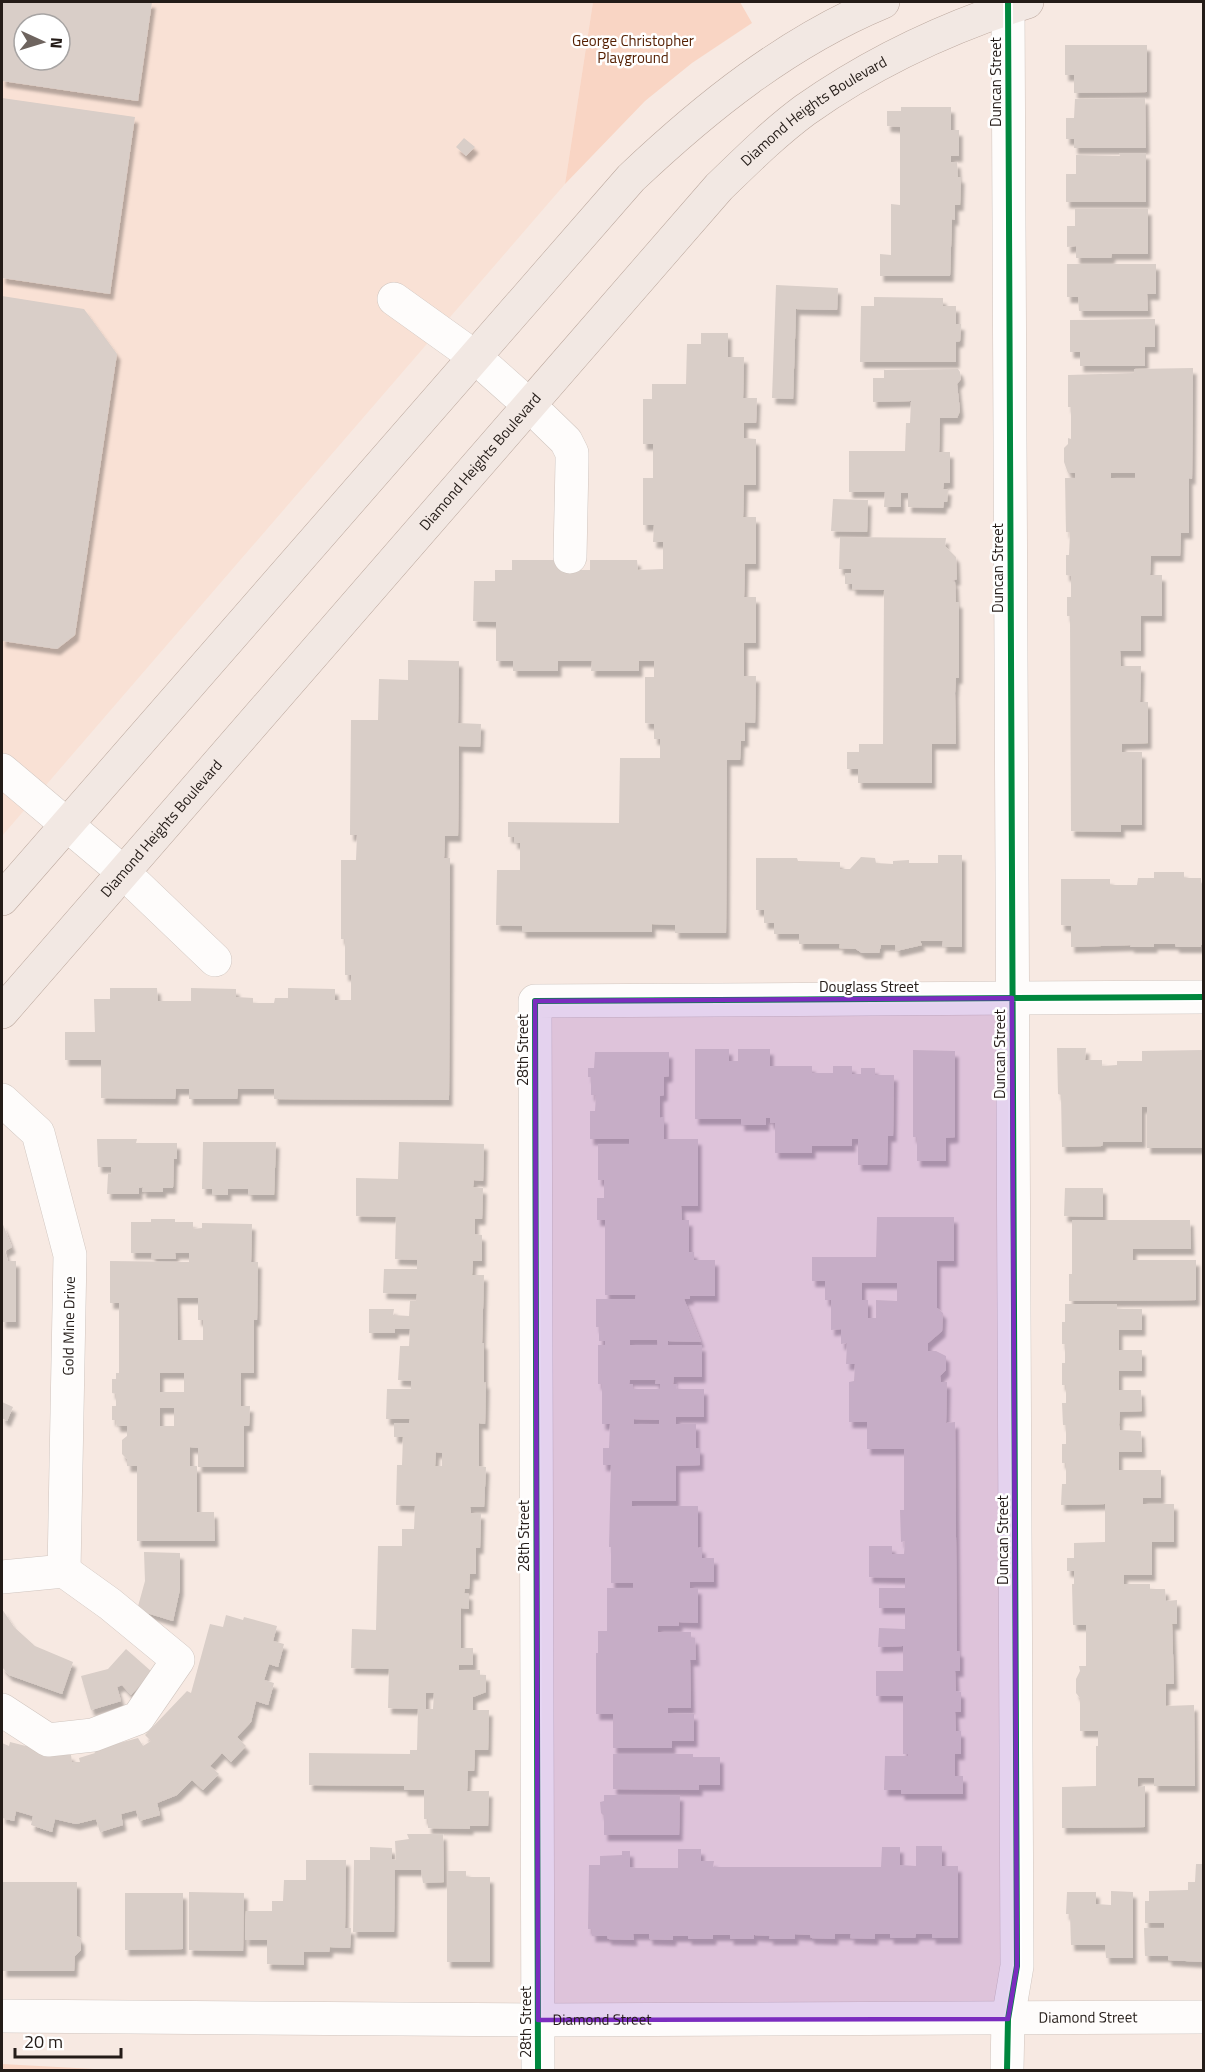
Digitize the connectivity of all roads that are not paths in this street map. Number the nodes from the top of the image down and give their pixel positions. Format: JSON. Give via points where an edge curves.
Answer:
{"nodes":[{"id":1,"x":883,"y":2,"type":"edge"},
{"id":2,"x":1014,"y":4,"type":"edge"},
{"id":3,"x":394,"y":299,"type":"dead end"},
{"id":4,"x":475,"y":357,"type":"junction"},
{"id":5,"x":530,"y":405,"type":"junction"},
{"id":6,"x":570,"y":557,"type":"dead end"},
{"id":7,"x":2,"y":770,"type":"edge"},
{"id":8,"x":65,"y":826,"type":"junction"},
{"id":9,"x":123,"y":872,"type":"junction"},
{"id":10,"x":2,"y":899,"type":"edge"},
{"id":11,"x":215,"y":960,"type":"dead end"},
{"id":12,"x":1203,"y":997,"type":"edge"},
{"id":13,"x":1012,"y":998,"type":"junction"},
{"id":14,"x":535,"y":1001,"type":"joint"},
{"id":15,"x":2,"y":1012,"type":"edge"},
{"id":16,"x":2,"y":1100,"type":"edge"},
{"id":17,"x":64,"y":1571,"type":"junction"},
{"id":18,"x":2,"y":1577,"type":"edge"},
{"id":19,"x":2,"y":1710,"type":"edge"},
{"id":20,"x":2,"y":2016,"type":"edge"},
{"id":21,"x":1203,"y":2017,"type":"edge"},
{"id":22,"x":1008,"y":2019,"type":"junction"},
{"id":23,"x":538,"y":2020,"type":"junction"},
{"id":24,"x":538,"y":2070,"type":"edge"},
{"id":25,"x":1007,"y":2070,"type":"edge"}],
"edges":[{"from":1,"to":4,"type":"main road","via":[[839,23],[737,86],[660,150]]},
{"from":2,"to":5,"type":"main road","name":"Diamond Heights Boulevard","via":[[908,48],[853,78],[760,147],[719,187]]},
{"from":2,"to":13,"type":"street","name":"Duncan Street"},
{"from":3,"to":4,"type":"street"},
{"from":4,"to":5,"type":"street"},
{"from":4,"to":8,"type":"main road"},
{"from":5,"to":6,"type":"street","via":[[566,441],[572,453]]},
{"from":5,"to":9,"type":"main road","name":"Diamond Heights Boulevard"},
{"from":7,"to":8,"type":"street"},
{"from":8,"to":9,"type":"street"},
{"from":8,"to":10,"type":"main road"},
{"from":9,"to":11,"type":"street"},
{"from":9,"to":15,"type":"main road","name":"Diamond Heights Boulevard"},
{"from":12,"to":13,"type":"street","name":"Douglass Street"},
{"from":13,"to":14,"type":"street","name":"Douglass Street"},
{"from":13,"to":22,"type":"street","name":"Duncan Street","via":[[1017,1966]]},
{"from":14,"to":23,"type":"street","name":"28th Street"},
{"from":16,"to":17,"type":"street","name":"Gold Mine Drive","via":[[38,1133],[70,1255]]},
{"from":17,"to":18,"type":"street"},
{"from":17,"to":19,"type":"street","via":[[178,1660],[138,1718],[93,1735],[48,1740]]},
{"from":20,"to":23,"type":"street","name":"Diamond Street"},
{"from":21,"to":22,"type":"street","name":"Diamond Street"},
{"from":22,"to":23,"type":"street","name":"Diamond Street"},
{"from":22,"to":25,"type":"street","name":"Duncan Street"},
{"from":23,"to":24,"type":"street","name":"28th Street"}]}
